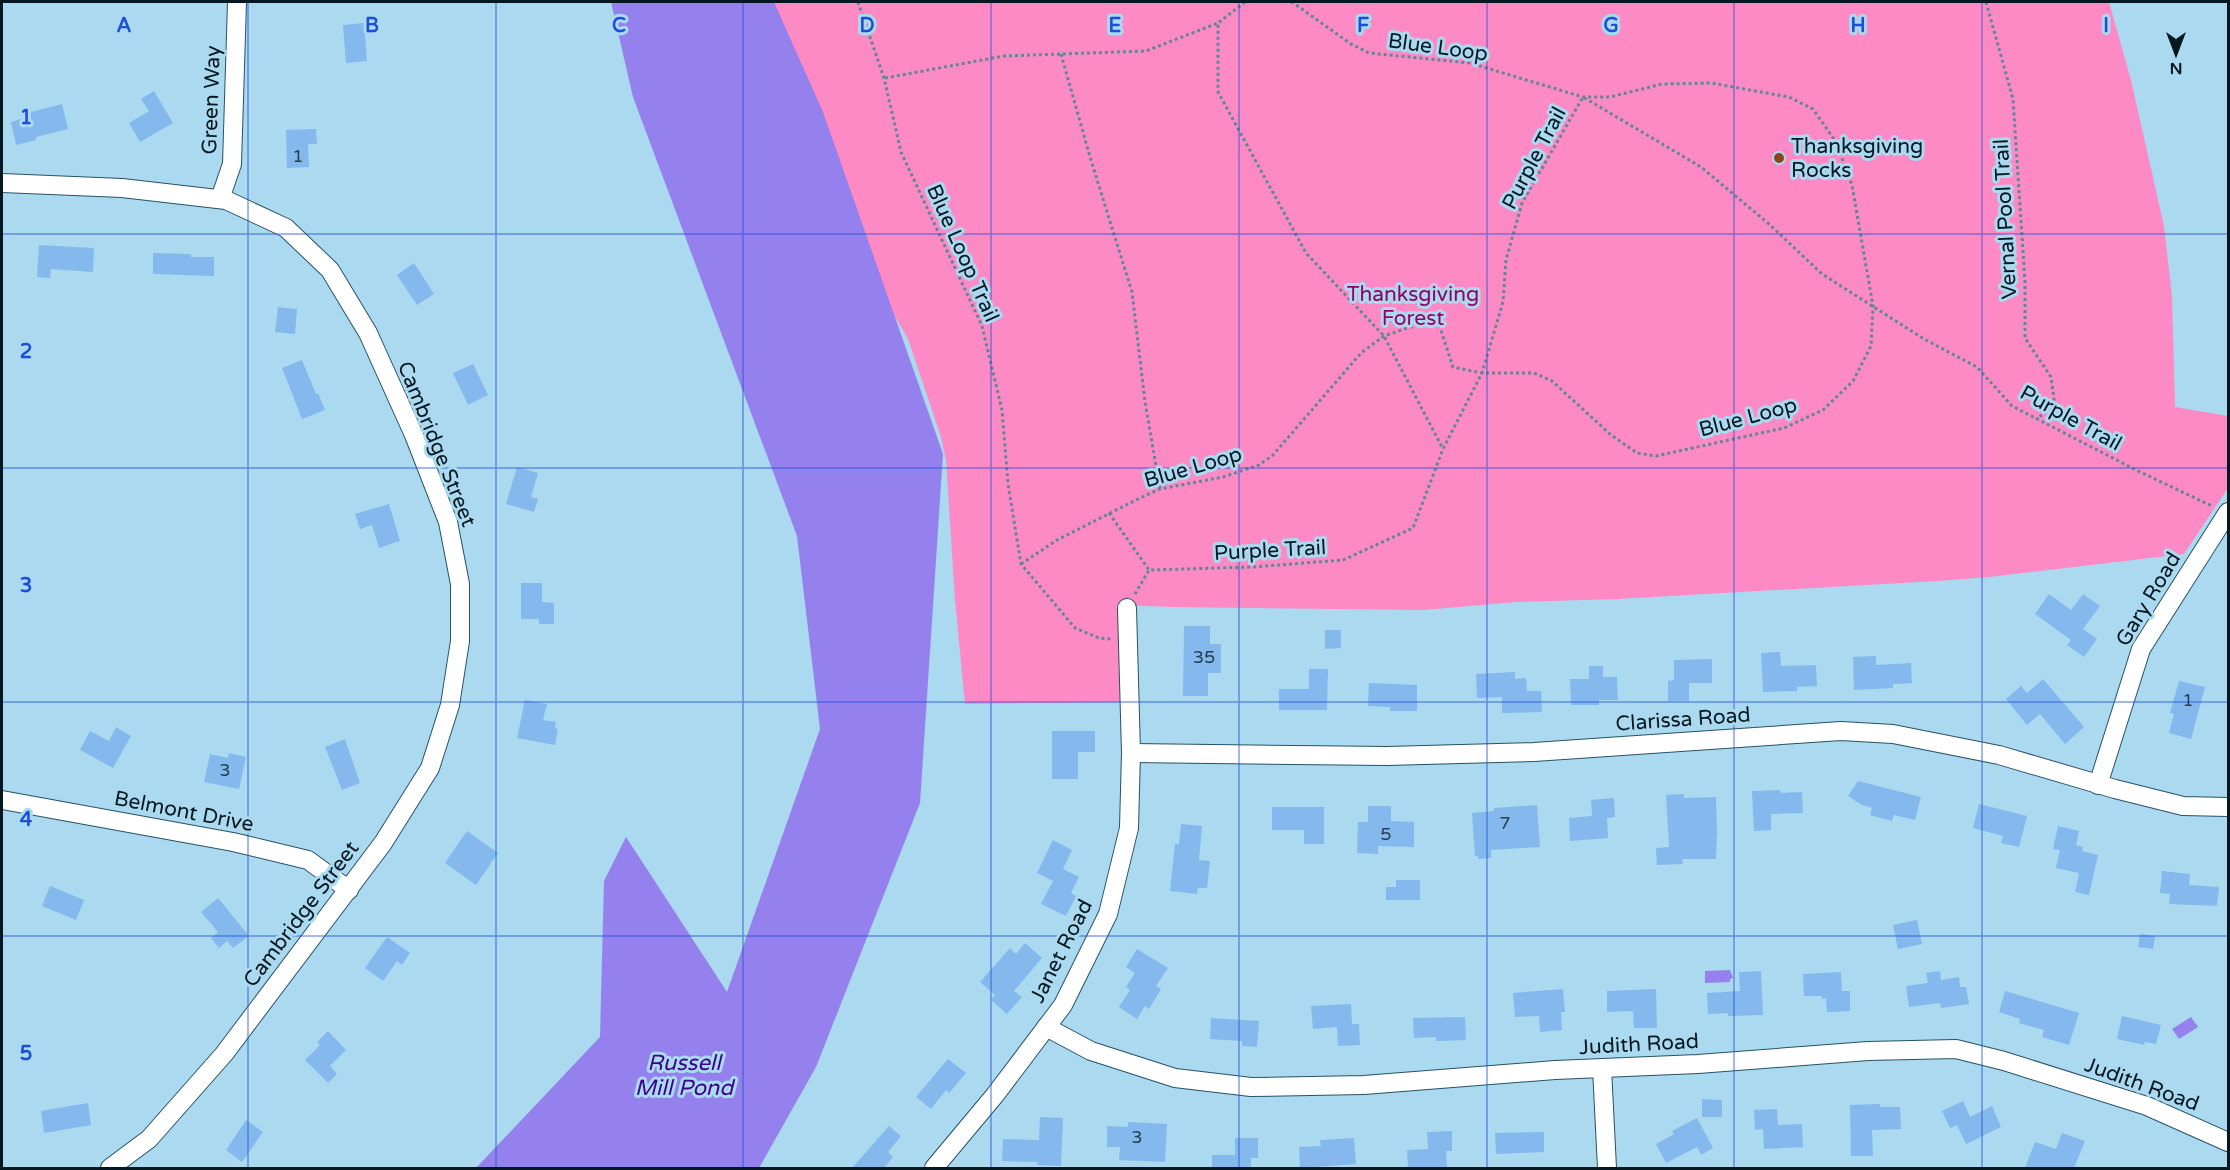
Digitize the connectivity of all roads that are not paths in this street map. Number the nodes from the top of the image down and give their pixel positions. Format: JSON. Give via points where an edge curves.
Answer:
{"nodes":[{"id":1,"x":237,"y":2,"type":"edge"},
{"id":2,"x":2,"y":183,"type":"edge"},
{"id":3,"x":220,"y":199,"type":"junction"},
{"id":4,"x":2228,"y":513,"type":"edge"},
{"id":5,"x":1127,"y":608,"type":"road end"},
{"id":6,"x":1131,"y":753,"type":"junction"},
{"id":7,"x":2098,"y":784,"type":"junction"},
{"id":8,"x":2,"y":800,"type":"edge"},
{"id":9,"x":2229,"y":807,"type":"edge"},
{"id":10,"x":349,"y":890,"type":"junction"},
{"id":11,"x":1046,"y":1027,"type":"junction"},
{"id":12,"x":1602,"y":1068,"type":"junction"},
{"id":13,"x":2229,"y":1142,"type":"edge"},
{"id":14,"x":110,"y":1168,"type":"edge"},
{"id":15,"x":934,"y":1168,"type":"edge"},
{"id":16,"x":1607,"y":1168,"type":"edge"}],
"edges":[{"from":1,"to":3,"type":"street","name":"Green Way","via":[[232,164]]},
{"from":2,"to":3,"type":"street","name":"Cambridge Street","via":[[122,188]]},
{"from":3,"to":10,"type":"street","name":"Cambridge Street","via":[[286,228],[330,270],[368,333],[414,435],[448,522],[460,584],[460,641],[450,705],[430,768]]},
{"from":4,"to":7,"type":"street","name":"Gary Road","via":[[2141,649]]},
{"from":5,"to":6,"type":"street","name":"Janet Road"},
{"from":6,"to":7,"type":"street","name":"Clarissa Road","via":[[1388,756],[1534,752],[1841,731],[1893,734],[1999,755]]},
{"from":6,"to":11,"type":"street","name":"Janet Road","via":[[1129,828],[1108,914],[1063,1005]]},
{"from":7,"to":9,"type":"street","name":"Clarissa Road","via":[[2183,806]]},
{"from":8,"to":10,"type":"street","name":"Belmont Drive","via":[[233,842],[308,860]]},
{"from":10,"to":14,"type":"street","name":"Cambridge Street","via":[[224,1054],[149,1139]]},
{"from":11,"to":12,"type":"street","name":"Judith Road","via":[[1091,1051],[1175,1078],[1251,1087],[1364,1085]]},
{"from":11,"to":15,"type":"street","name":"Janet Road"},
{"from":12,"to":13,"type":"street","name":"Judith Road","via":[[1956,1049],[2147,1106]]},
{"from":12,"to":16,"type":"street"}]}
